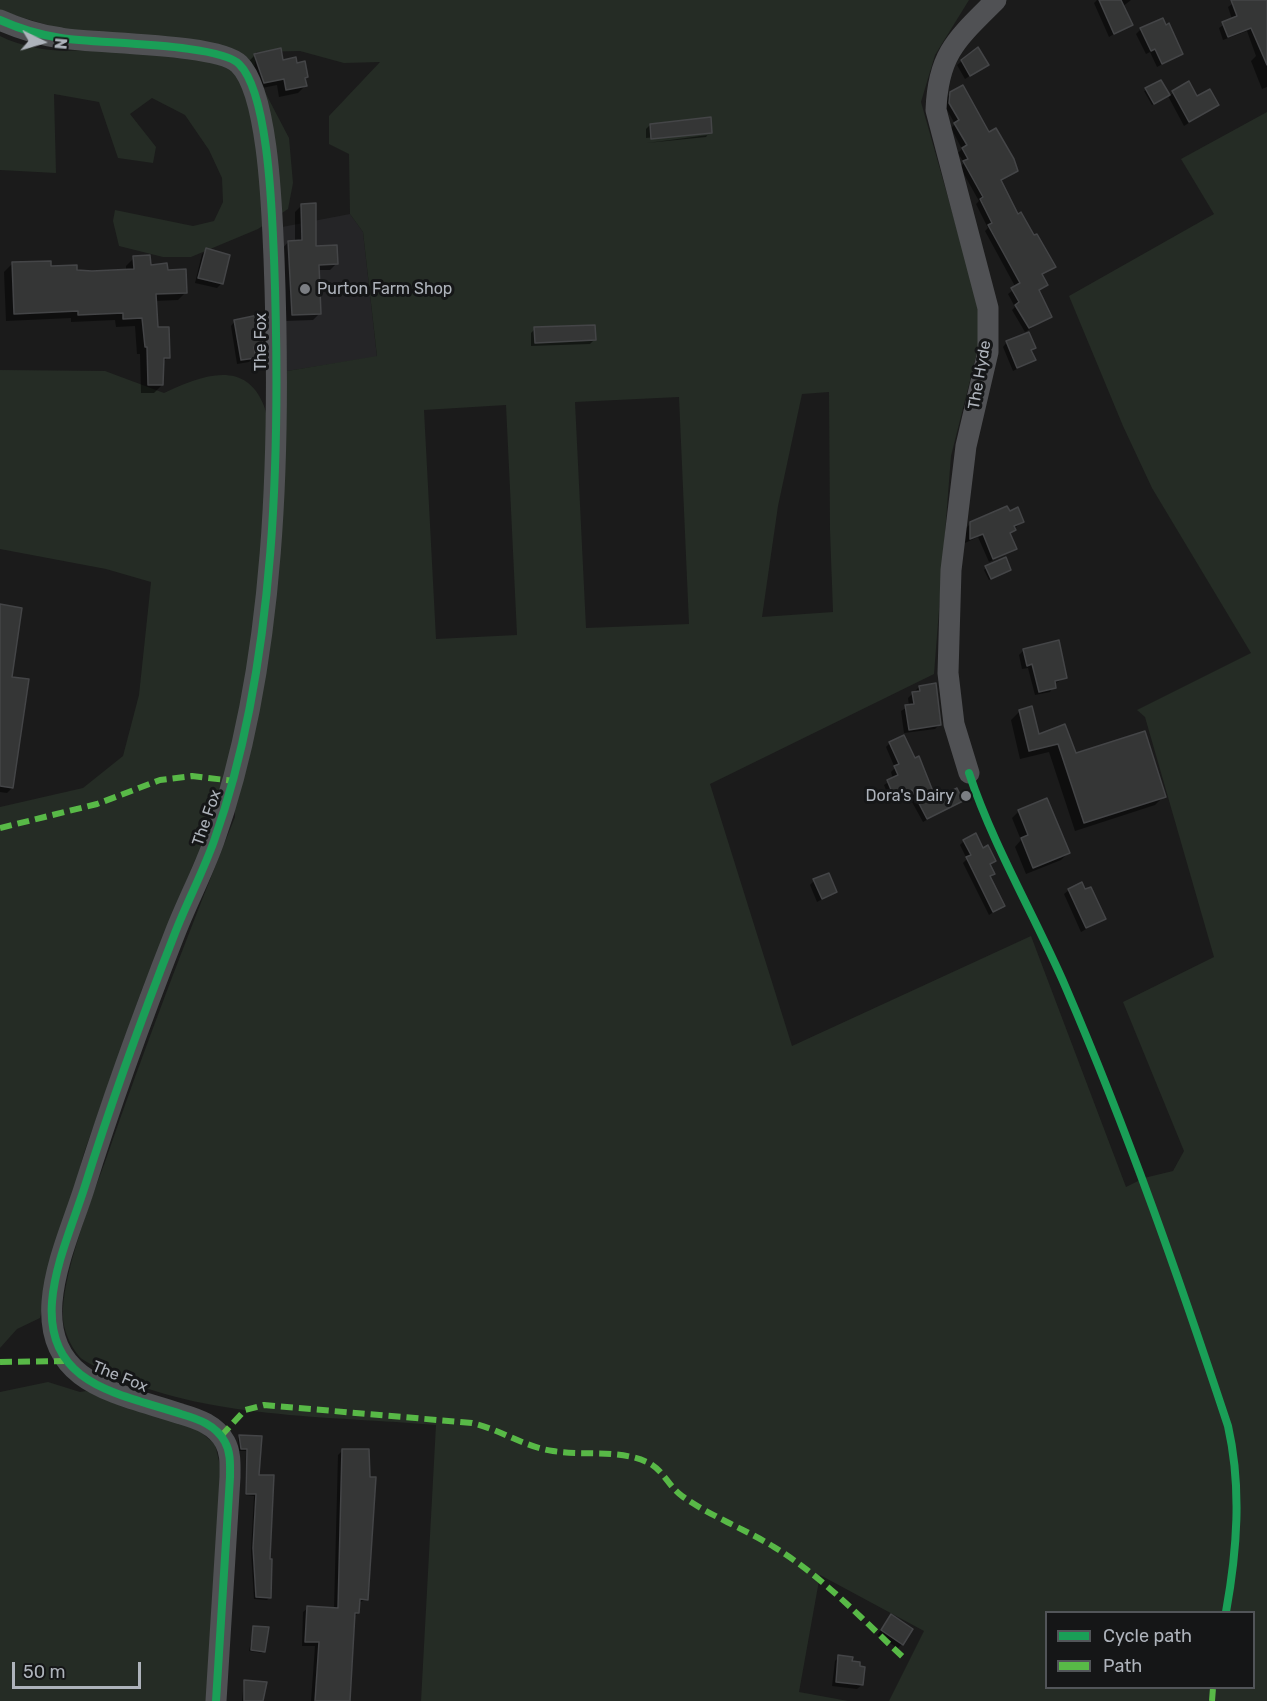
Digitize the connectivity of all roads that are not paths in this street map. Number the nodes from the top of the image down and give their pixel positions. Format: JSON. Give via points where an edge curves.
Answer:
{"nodes":[{"id":1,"x":996,"y":0,"type":"edge"},
{"id":2,"x":0,"y":20,"type":"edge"},
{"id":3,"x":969,"y":773,"type":"dead end"},
{"id":4,"x":216,"y":1701,"type":"edge"}],
"edges":[{"from":1,"to":3,"type":"street","name":"The Hyde","via":[[951,48],[940,68],[936,110],[988,308],[988,352],[966,446],[951,570],[948,673],[954,724]]},
{"from":2,"to":4,"type":"street","name":"The Fox","via":[[64,39],[201,51],[231,58],[242,68],[252,88],[269,168],[274,267],[274,463],[265,598],[252,690],[234,781],[142,1020],[93,1162],[56,1280],[51,1318],[59,1351],[77,1374],[203,1422],[225,1441],[230,1477]]}]}
